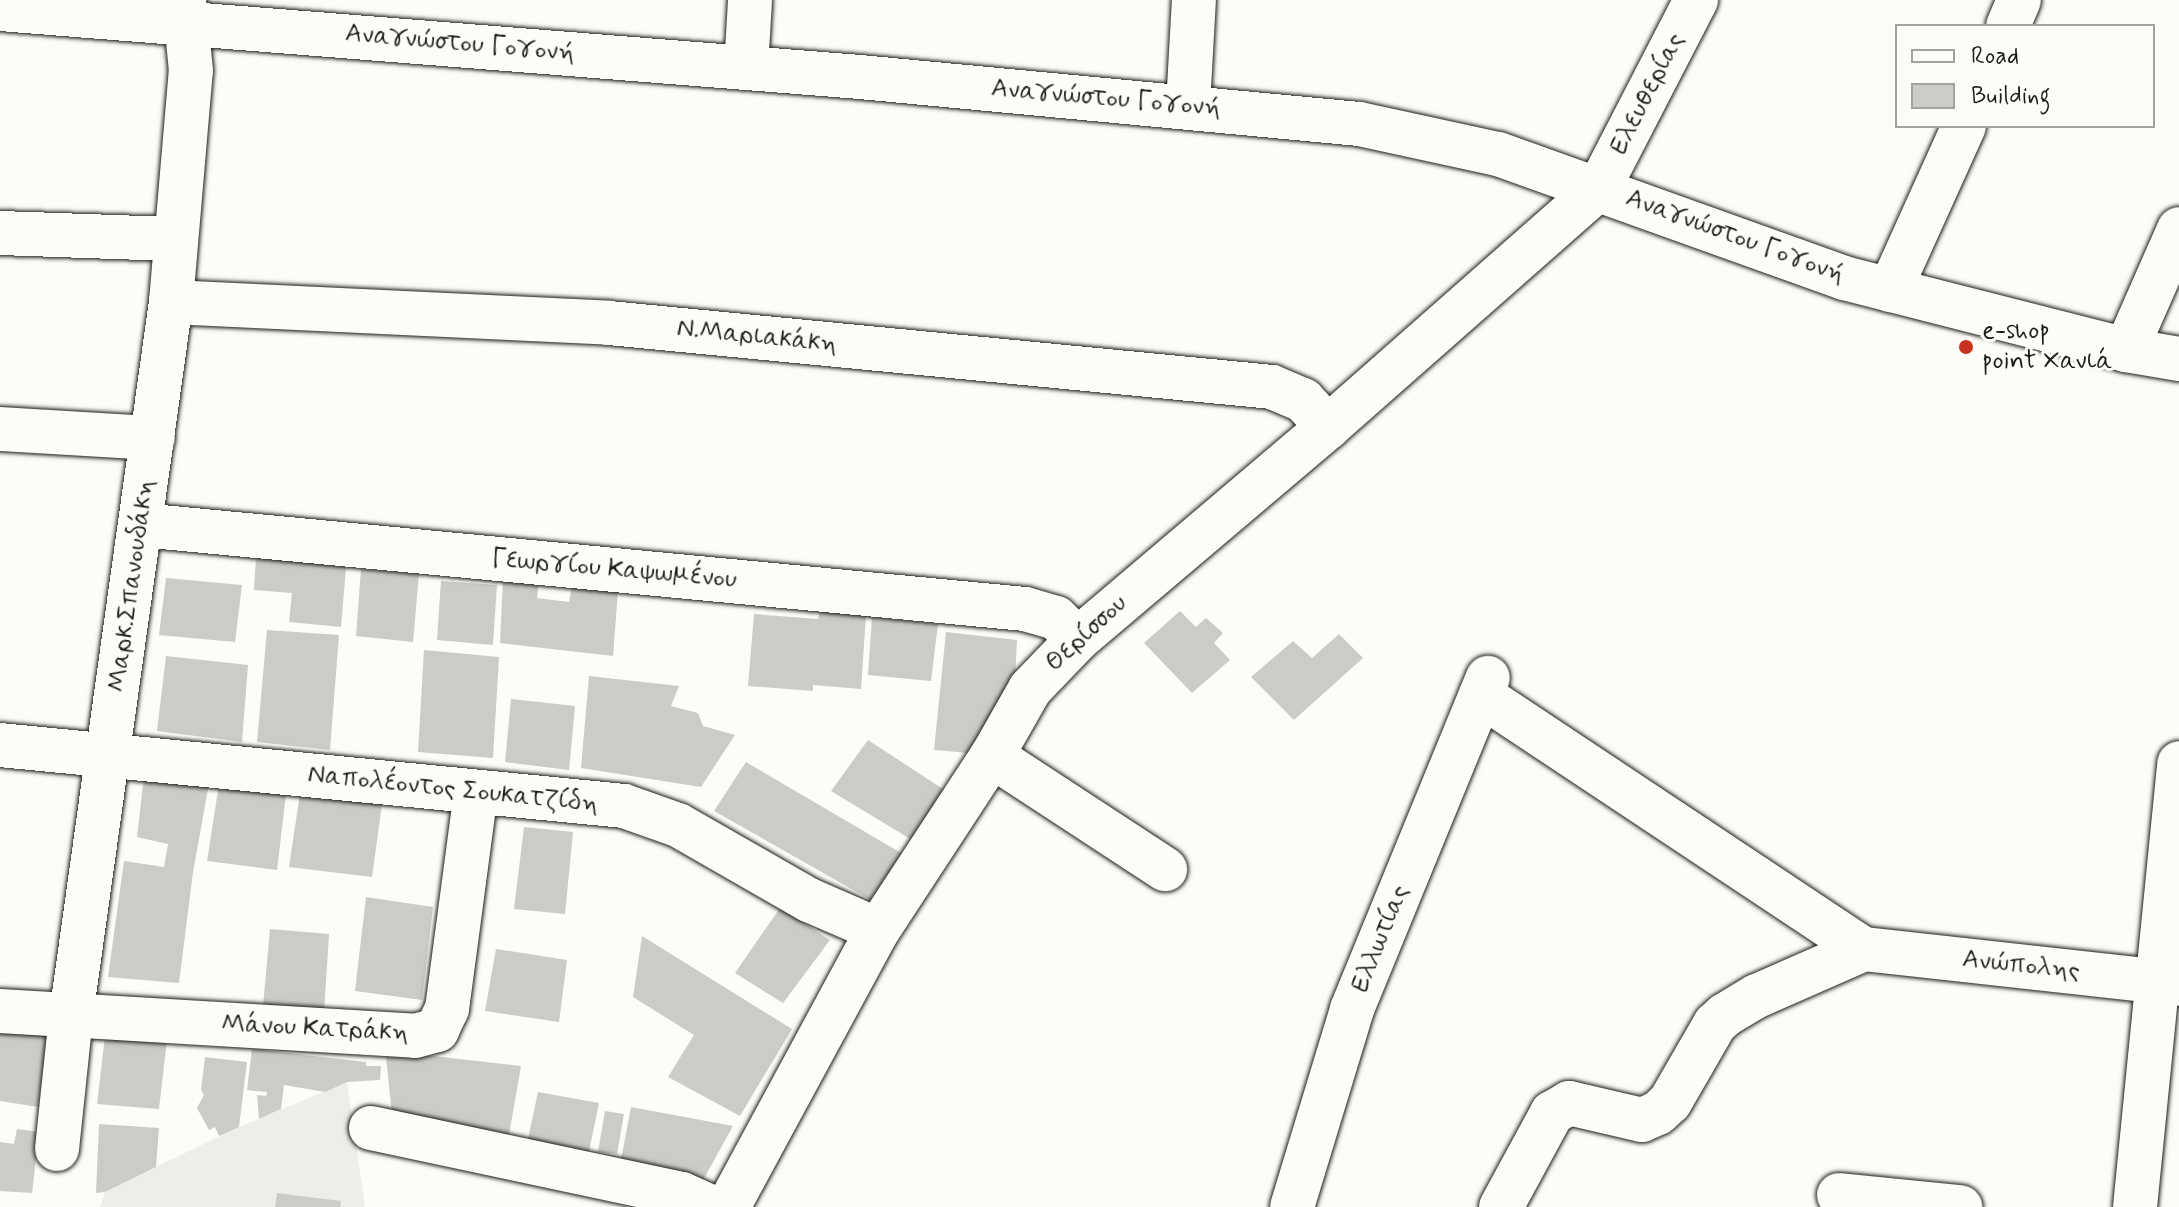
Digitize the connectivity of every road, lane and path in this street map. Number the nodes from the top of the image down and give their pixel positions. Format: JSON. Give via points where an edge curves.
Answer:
{"nodes":[{"id":1,"x":750,"y":0,"type":"edge"},
{"id":2,"x":1194,"y":0,"type":"edge"},
{"id":3,"x":1696,"y":0,"type":"edge"},
{"id":4,"x":2019,"y":0,"type":"edge"},
{"id":5,"x":0,"y":9,"type":"edge"},
{"id":6,"x":185,"y":11,"type":"edge"},
{"id":7,"x":2009,"y":24,"type":"edge"},
{"id":8,"x":746,"y":68,"type":"junction"},
{"id":9,"x":1188,"y":106,"type":"junction"},
{"id":10,"x":1963,"y":128,"type":"edge"},
{"id":11,"x":1599,"y":188,"type":"junction"},
{"id":12,"x":2179,"y":229,"type":"edge"},
{"id":13,"x":0,"y":233,"type":"edge"},
{"id":14,"x":174,"y":239,"type":"junction"},
{"id":15,"x":1890,"y":290,"type":"junction"},
{"id":16,"x":171,"y":302,"type":"junction"},
{"id":17,"x":2126,"y":350,"type":"junction"},
{"id":18,"x":2179,"y":359,"type":"edge"},
{"id":19,"x":1328,"y":427,"type":"junction"},
{"id":20,"x":0,"y":429,"type":"edge"},
{"id":21,"x":153,"y":438,"type":"junction"},
{"id":22,"x":141,"y":525,"type":"junction"},
{"id":23,"x":1078,"y":639,"type":"junction"},
{"id":24,"x":0,"y":745,"type":"edge"},
{"id":25,"x":109,"y":755,"type":"junction"},
{"id":26,"x":992,"y":756,"type":"junction"},
{"id":27,"x":2179,"y":763,"type":"edge"},
{"id":28,"x":476,"y":793,"type":"junction"},
{"id":29,"x":1165,"y":869,"type":"dead end"},
{"id":30,"x":878,"y":930,"type":"junction"},
{"id":31,"x":1864,"y":949,"type":"junction"},
{"id":32,"x":2167,"y":982,"type":"edge"},
{"id":33,"x":0,"y":1011,"type":"edge"},
{"id":34,"x":71,"y":1016,"type":"junction"},
{"id":35,"x":371,"y":1128,"type":"dead end"},
{"id":36,"x":57,"y":1149,"type":"dead end"},
{"id":37,"x":1839,"y":1195,"type":"dead end"},
{"id":38,"x":711,"y":1207,"type":"edge"},
{"id":39,"x":728,"y":1207,"type":"edge"},
{"id":40,"x":1292,"y":1207,"type":"edge"},
{"id":41,"x":1501,"y":1207,"type":"edge"},
{"id":42,"x":1960,"y":1207,"type":"edge"},
{"id":43,"x":2135,"y":1207,"type":"edge"}],
"edges":[{"from":1,"to":8,"type":"street"},
{"from":2,"to":9,"type":"street"},
{"from":3,"to":11,"type":"street","name":"Ελευθερίας"},
{"from":4,"to":7,"type":"street"},
{"from":5,"to":6,"type":"street","name":"Αναγνώστου Γογονή"},
{"from":6,"to":8,"type":"street","name":"Αναγνώστου Γογονή"},
{"from":6,"to":14,"type":"street","name":"Μαρκ.Σπανουδάκη","via":[[191,71]]},
{"from":8,"to":9,"type":"street","name":"Αναγνώστου Γογονή"},
{"from":9,"to":11,"type":"street","name":"Αναγνώστου Γογονή","via":[[1359,124],[1498,154]]},
{"from":10,"to":15,"type":"street"},
{"from":11,"to":15,"type":"street","name":"Αναγνώστου Γογονή"},
{"from":11,"to":19,"type":"street","name":"Θερίσσου"},
{"from":12,"to":17,"type":"street"},
{"from":13,"to":14,"type":"street"},
{"from":14,"to":16,"type":"street","name":"Μαρκ.Σπανουδάκη"},
{"from":15,"to":17,"type":"street","name":"Αναγνώστου Γογονή"},
{"from":16,"to":19,"type":"street","name":"Ν.Μαριακάκη","via":[[609,323],[1272,387],[1303,400]]},
{"from":16,"to":21,"type":"street","name":"Μαρκ.Σπανουδάκη"},
{"from":17,"to":18,"type":"street","name":"Αναγνώστου Γογονή"},
{"from":19,"to":23,"type":"street","name":"Θερίσσου"},
{"from":20,"to":21,"type":"street"},
{"from":21,"to":22,"type":"street","name":"Μαρκ.Σπανουδάκη"},
{"from":22,"to":23,"type":"street","name":"Γεωργίου Καψωμένου","via":[[1025,609],[1056,618]]},
{"from":22,"to":25,"type":"street","name":"Μαρκ.Σπανουδάκη"},
{"from":23,"to":26,"type":"street","name":"Θερίσσου","via":[[1030,689]]},
{"from":24,"to":25,"type":"street","name":"Ναπολέοντος Σουκατζίδη"},
{"from":25,"to":28,"type":"street","name":"Ναπολέοντος Σουκατζίδη"},
{"from":25,"to":34,"type":"street","name":"Μαρκ.Σπανουδάκη"},
{"from":26,"to":29,"type":"street"},
{"from":26,"to":30,"type":"street","name":"Θερίσσου"},
{"from":27,"to":32,"type":"street"},
{"from":28,"to":30,"type":"street","name":"Ναπολέοντος Σουκατζίδη","via":[[624,806],[678,825],[809,900]]},
{"from":28,"to":34,"type":"street","name":"Μάνου Κατράκη","via":[[447,1009],[437,1030],[415,1036]]},
{"from":30,"to":39,"type":"street","name":"Θερίσσου"},
{"from":31,"to":32,"type":"street","name":"Ανώπολης"},
{"from":31,"to":40,"type":"street","name":"Ελλωτίας","via":[[1485,686],[1352,1009]]},
{"from":31,"to":41,"type":"street","via":[[1725,1015],[1658,1113],[1642,1120],[1569,1103],[1552,1113]]},
{"from":32,"to":43,"type":"street"},
{"from":33,"to":34,"type":"street","name":"Μάνου Κατράκη"},
{"from":34,"to":36,"type":"street","name":"Μαρκ.Σπανουδάκη"},
{"from":35,"to":38,"type":"street","via":[[682,1194]]},
{"from":37,"to":42,"type":"street"}]}
